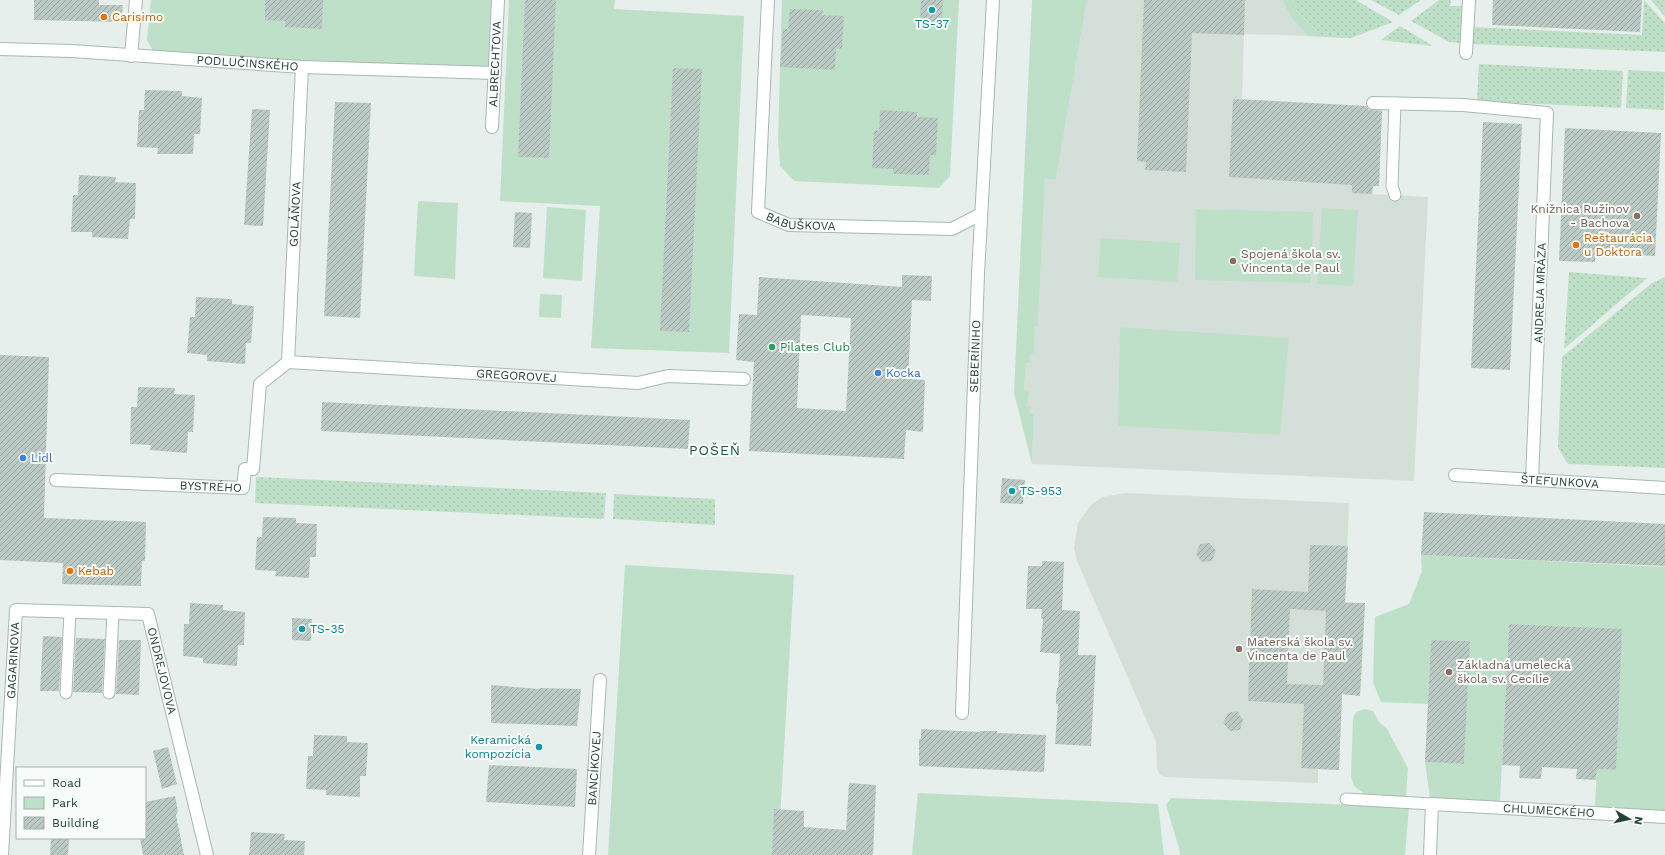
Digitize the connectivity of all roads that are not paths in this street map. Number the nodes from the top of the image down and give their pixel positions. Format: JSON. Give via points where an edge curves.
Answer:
{"nodes":[{"id":1,"x":136,"y":0,"type":"edge"},
{"id":2,"x":498,"y":0,"type":"edge"},
{"id":3,"x":768,"y":0,"type":"edge"},
{"id":4,"x":993,"y":0,"type":"edge"},
{"id":5,"x":1469,"y":0,"type":"edge"},
{"id":6,"x":0,"y":49,"type":"edge"},
{"id":7,"x":1466,"y":53,"type":"dead end"},
{"id":8,"x":131,"y":56,"type":"junction"},
{"id":9,"x":302,"y":67,"type":"junction"},
{"id":10,"x":494,"y":73,"type":"junction"},
{"id":11,"x":1373,"y":103,"type":"dead end"},
{"id":12,"x":1395,"y":103,"type":"junction"},
{"id":13,"x":492,"y":127,"type":"dead end"},
{"id":14,"x":1395,"y":195,"type":"dead end"},
{"id":15,"x":981,"y":214,"type":"junction"},
{"id":16,"x":288,"y":362,"type":"junction"},
{"id":17,"x":744,"y":380,"type":"dead end"},
{"id":18,"x":1455,"y":476,"type":"dead end"},
{"id":19,"x":56,"y":480,"type":"dead end"},
{"id":20,"x":1532,"y":480,"type":"junction"},
{"id":21,"x":1665,"y":488,"type":"edge"},
{"id":22,"x":16,"y":610,"type":"joint"},
{"id":23,"x":70,"y":612,"type":"junction"},
{"id":24,"x":113,"y":613,"type":"junction"},
{"id":25,"x":600,"y":680,"type":"dead end"},
{"id":26,"x":109,"y":692,"type":"dead end"},
{"id":27,"x":66,"y":693,"type":"dead end"},
{"id":28,"x":962,"y":714,"type":"dead end"},
{"id":29,"x":1346,"y":799,"type":"dead end"},
{"id":30,"x":1432,"y":804,"type":"junction"},
{"id":31,"x":1665,"y":816,"type":"edge"},
{"id":32,"x":2,"y":855,"type":"edge"},
{"id":33,"x":207,"y":855,"type":"edge"},
{"id":34,"x":589,"y":855,"type":"edge"},
{"id":35,"x":1430,"y":855,"type":"edge"}],
"edges":[{"from":1,"to":8,"type":"street"},
{"from":2,"to":10,"type":"street","name":"ALBRECHTOVA"},
{"from":3,"to":15,"type":"street","name":"BABUŠKOVA","via":[[758,212],[789,225],[952,229]]},
{"from":4,"to":15,"type":"street","name":"SEBERÍNIHO"},
{"from":5,"to":7,"type":"street"},
{"from":6,"to":8,"type":"street","name":"PODLUČINSKÉHO"},
{"from":8,"to":9,"type":"street","name":"PODLUČINSKÉHO"},
{"from":9,"to":10,"type":"street","name":"PODLUČINSKÉHO"},
{"from":9,"to":16,"type":"street","name":"GOLÁŇOVA"},
{"from":10,"to":13,"type":"street","name":"ALBRECHTOVA"},
{"from":11,"to":12,"type":"street","name":"ANDREJA MRÁZA"},
{"from":12,"to":14,"type":"lane","via":[[1392,186]]},
{"from":12,"to":20,"type":"street","name":"ANDREJA MRÁZA","via":[[1463,105],[1547,113]]},
{"from":15,"to":28,"type":"street","name":"SEBERÍNIHO"},
{"from":16,"to":17,"type":"street","name":"GREGOROVEJ","via":[[638,383],[668,376]]},
{"from":16,"to":19,"type":"street","name":"BYSTRÉHO","via":[[260,384],[252,469],[245,469],[243,488]]},
{"from":18,"to":20,"type":"street","name":"ŠTEFUNKOVA"},
{"from":20,"to":21,"type":"street","name":"ŠTEFUNKOVA"},
{"from":22,"to":23,"type":"street","name":"ONDREJOVOVA"},
{"from":22,"to":32,"type":"street","name":"GAGARINOVA"},
{"from":23,"to":24,"type":"street","name":"ONDREJOVOVA"},
{"from":23,"to":27,"type":"lane"},
{"from":24,"to":26,"type":"lane"},
{"from":24,"to":33,"type":"street","name":"ONDREJOVOVA","via":[[148,614]]},
{"from":25,"to":34,"type":"street","name":"BANCÍKOVEJ"},
{"from":29,"to":30,"type":"lane"},
{"from":30,"to":31,"type":"street","name":"CHLUMECKÉHO"},
{"from":30,"to":35,"type":"street"}]}
